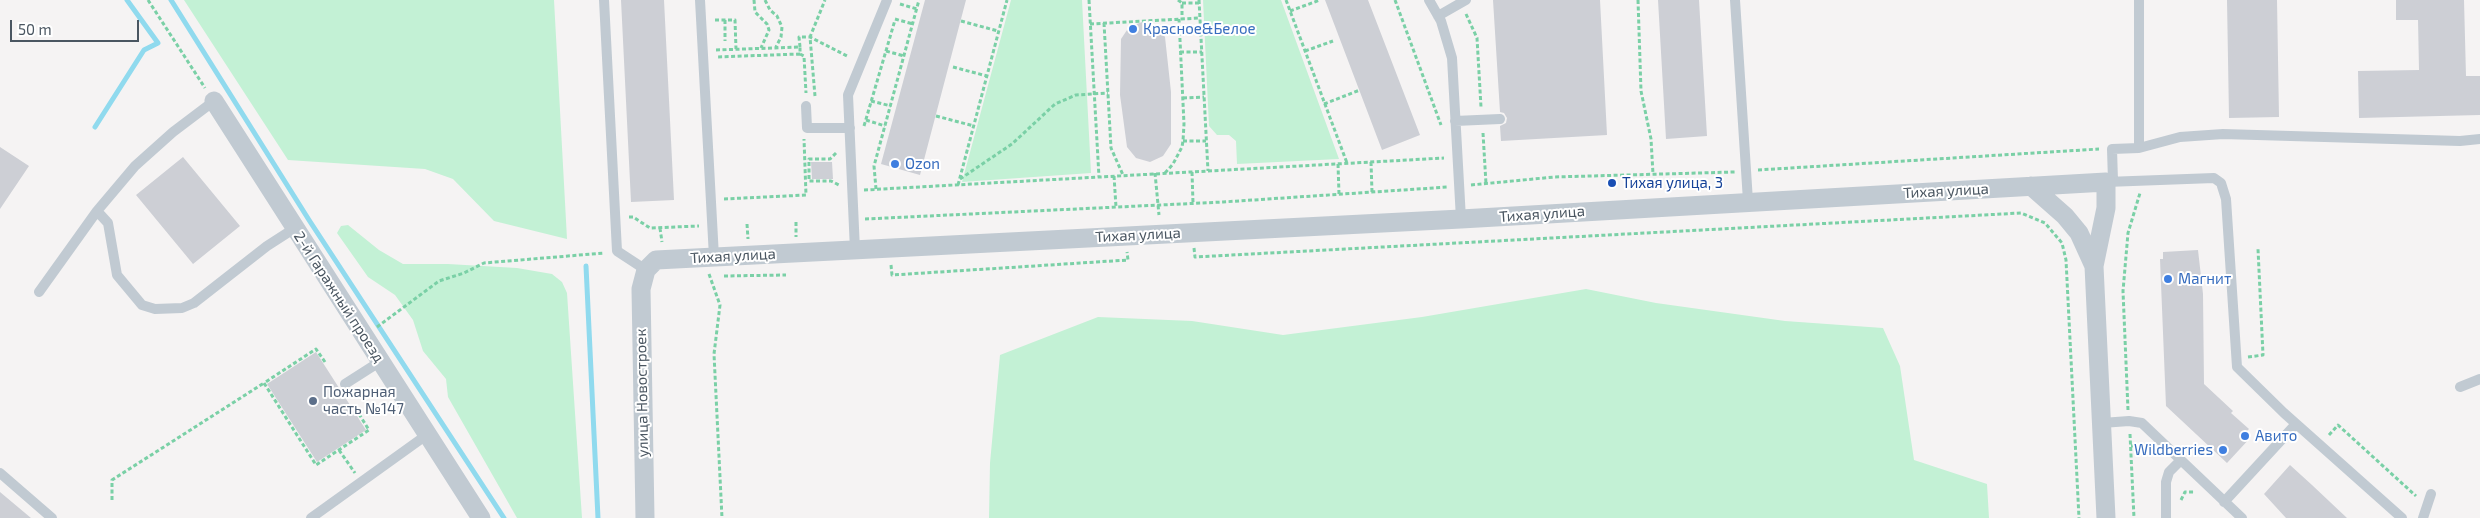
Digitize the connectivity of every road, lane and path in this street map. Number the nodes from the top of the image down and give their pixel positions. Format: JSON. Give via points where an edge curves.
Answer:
{"nodes":[{"id":1,"x":148,"y":0,"type":"edge"},
{"id":2,"x":604,"y":0,"type":"edge"},
{"id":3,"x":700,"y":0,"type":"edge"},
{"id":4,"x":754,"y":0,"type":"edge"},
{"id":5,"x":765,"y":0,"type":"edge"},
{"id":6,"x":825,"y":0,"type":"edge"},
{"id":7,"x":885,"y":0,"type":"edge"},
{"id":8,"x":919,"y":0,"type":"edge"},
{"id":9,"x":1007,"y":0,"type":"edge"},
{"id":10,"x":1089,"y":0,"type":"edge"},
{"id":11,"x":1178,"y":0,"type":"edge"},
{"id":12,"x":1286,"y":0,"type":"edge"},
{"id":13,"x":1320,"y":0,"type":"edge"},
{"id":14,"x":1395,"y":0,"type":"edge"},
{"id":15,"x":1429,"y":0,"type":"edge"},
{"id":16,"x":1638,"y":0,"type":"edge"},
{"id":17,"x":1735,"y":0,"type":"edge"},
{"id":18,"x":2139,"y":0,"type":"edge"},
{"id":19,"x":1199,"y":1,"type":"edge"},
{"id":20,"x":900,"y":2,"type":"edge"},
{"id":21,"x":1463,"y":2,"type":"edge"},
{"id":22,"x":1182,"y":4,"type":"junction"},
{"id":23,"x":917,"y":9,"type":"junction"},
{"id":24,"x":1290,"y":11,"type":"junction"},
{"id":25,"x":1438,"y":16,"type":"junction"},
{"id":26,"x":1200,"y":18,"type":"junction"},
{"id":27,"x":895,"y":19,"type":"junction"},
{"id":28,"x":1181,"y":19,"type":"junction"},
{"id":29,"x":715,"y":20,"type":"dead end"},
{"id":30,"x":725,"y":20,"type":"junction"},
{"id":31,"x":961,"y":21,"type":"dead end"},
{"id":32,"x":1104,"y":23,"type":"junction"},
{"id":33,"x":913,"y":24,"type":"junction"},
{"id":34,"x":1090,"y":24,"type":"junction"},
{"id":35,"x":998,"y":31,"type":"junction"},
{"id":36,"x":810,"y":37,"type":"junction"},
{"id":37,"x":725,"y":41,"type":"dead end"},
{"id":38,"x":1334,"y":41,"type":"dead end"},
{"id":39,"x":800,"y":47,"type":"junction"},
{"id":40,"x":761,"y":48,"type":"junction"},
{"id":41,"x":775,"y":48,"type":"junction"},
{"id":42,"x":736,"y":49,"type":"junction"},
{"id":43,"x":853,"y":49,"type":"dead end"},
{"id":44,"x":716,"y":50,"type":"dead end"},
{"id":45,"x":886,"y":51,"type":"junction"},
{"id":46,"x":1305,"y":51,"type":"junction"},
{"id":47,"x":1180,"y":52,"type":"junction"},
{"id":48,"x":1202,"y":52,"type":"junction"},
{"id":49,"x":800,"y":54,"type":"junction"},
{"id":50,"x":904,"y":56,"type":"junction"},
{"id":51,"x":716,"y":57,"type":"dead end"},
{"id":52,"x":849,"y":57,"type":"junction"},
{"id":53,"x":846,"y":65,"type":"dead end"},
{"id":54,"x":953,"y":67,"type":"dead end"},
{"id":55,"x":987,"y":76,"type":"junction"},
{"id":56,"x":1360,"y":90,"type":"dead end"},
{"id":57,"x":806,"y":92,"type":"dead end"},
{"id":58,"x":1108,"y":93,"type":"junction"},
{"id":59,"x":1094,"y":94,"type":"junction"},
{"id":60,"x":1204,"y":97,"type":"junction"},
{"id":61,"x":1183,"y":98,"type":"junction"},
{"id":62,"x":214,"y":101,"type":"junction"},
{"id":63,"x":871,"y":101,"type":"junction"},
{"id":64,"x":811,"y":103,"type":"joint"},
{"id":65,"x":1324,"y":104,"type":"junction"},
{"id":66,"x":891,"y":106,"type":"junction"},
{"id":67,"x":936,"y":116,"type":"dead end"},
{"id":68,"x":1500,"y":119,"type":"dead end"},
{"id":69,"x":866,"y":120,"type":"junction"},
{"id":70,"x":1482,"y":120,"type":"junction"},
{"id":71,"x":1455,"y":121,"type":"junction"},
{"id":72,"x":885,"y":126,"type":"junction"},
{"id":73,"x":974,"y":126,"type":"junction"},
{"id":74,"x":850,"y":128,"type":"junction"},
{"id":75,"x":863,"y":128,"type":"dead end"},
{"id":76,"x":803,"y":131,"type":"dead end"},
{"id":77,"x":1442,"y":134,"type":"dead end"},
{"id":78,"x":804,"y":139,"type":"junction"},
{"id":79,"x":811,"y":139,"type":"dead end"},
{"id":80,"x":2480,"y":139,"type":"edge"},
{"id":81,"x":1182,"y":141,"type":"junction"},
{"id":82,"x":1206,"y":141,"type":"junction"},
{"id":83,"x":836,"y":146,"type":"dead end"},
{"id":84,"x":2139,"y":148,"type":"junction"},
{"id":85,"x":2112,"y":149,"type":"junction"},
{"id":86,"x":1443,"y":150,"type":"dead end"},
{"id":87,"x":1457,"y":157,"type":"junction"},
{"id":88,"x":1443,"y":158,"type":"junction"},
{"id":89,"x":1371,"y":162,"type":"junction"},
{"id":90,"x":1347,"y":163,"type":"junction"},
{"id":91,"x":1338,"y":164,"type":"junction"},
{"id":92,"x":1444,"y":168,"type":"dead end"},
{"id":93,"x":1208,"y":171,"type":"junction"},
{"id":94,"x":1747,"y":171,"type":"junction"},
{"id":95,"x":1192,"y":172,"type":"junction"},
{"id":96,"x":1156,"y":173,"type":"junction"},
{"id":97,"x":1165,"y":173,"type":"junction"},
{"id":98,"x":1653,"y":174,"type":"junction"},
{"id":99,"x":1123,"y":175,"type":"junction"},
{"id":100,"x":1114,"y":176,"type":"junction"},
{"id":101,"x":1099,"y":177,"type":"junction"},
{"id":102,"x":1444,"y":178,"type":"dead end"},
{"id":103,"x":960,"y":180,"type":"junction"},
{"id":104,"x":2109,"y":182,"type":"junction"},
{"id":105,"x":1486,"y":184,"type":"junction"},
{"id":106,"x":958,"y":185,"type":"junction"},
{"id":107,"x":2031,"y":186,"type":"junction"},
{"id":108,"x":1459,"y":187,"type":"junction"},
{"id":109,"x":1445,"y":188,"type":"junction"},
{"id":110,"x":876,"y":189,"type":"junction"},
{"id":111,"x":847,"y":191,"type":"junction"},
{"id":112,"x":1372,"y":192,"type":"junction"},
{"id":113,"x":1339,"y":194,"type":"junction"},
{"id":114,"x":711,"y":199,"type":"junction"},
{"id":115,"x":1748,"y":201,"type":"junction"},
{"id":116,"x":1193,"y":203,"type":"junction"},
{"id":117,"x":1158,"y":205,"type":"junction"},
{"id":118,"x":1116,"y":207,"type":"junction"},
{"id":119,"x":97,"y":210,"type":"junction"},
{"id":120,"x":1159,"y":216,"type":"dead end"},
{"id":121,"x":624,"y":218,"type":"dead end"},
{"id":122,"x":864,"y":219,"type":"dead end"},
{"id":123,"x":1461,"y":219,"type":"junction"},
{"id":124,"x":700,"y":226,"type":"dead end"},
{"id":125,"x":295,"y":228,"type":"junction"},
{"id":126,"x":660,"y":228,"type":"junction"},
{"id":127,"x":662,"y":243,"type":"dead end"},
{"id":128,"x":1186,"y":247,"type":"dead end"},
{"id":129,"x":1127,"y":249,"type":"dead end"},
{"id":130,"x":2258,"y":249,"type":"dead end"},
{"id":131,"x":855,"y":250,"type":"junction"},
{"id":132,"x":617,"y":251,"type":"junction"},
{"id":133,"x":711,"y":264,"type":"junction"},
{"id":134,"x":2094,"y":266,"type":"junction"},
{"id":135,"x":646,"y":270,"type":"junction"},
{"id":136,"x":699,"y":272,"type":"dead end"},
{"id":137,"x":892,"y":274,"type":"dead end"},
{"id":138,"x":786,"y":275,"type":"dead end"},
{"id":139,"x":38,"y":292,"type":"dead end"},
{"id":140,"x":384,"y":322,"type":"dead end"},
{"id":141,"x":325,"y":362,"type":"dead end"},
{"id":142,"x":381,"y":362,"type":"junction"},
{"id":143,"x":2247,"y":363,"type":"dead end"},
{"id":144,"x":2480,"y":379,"type":"edge"},
{"id":145,"x":264,"y":383,"type":"junction"},
{"id":146,"x":345,"y":384,"type":"dead end"},
{"id":147,"x":2460,"y":387,"type":"dead end"},
{"id":148,"x":2291,"y":404,"type":"dead end"},
{"id":149,"x":2284,"y":413,"type":"junction"},
{"id":150,"x":359,"y":414,"type":"dead end"},
{"id":151,"x":2129,"y":421,"type":"junction"},
{"id":152,"x":2102,"y":423,"type":"junction"},
{"id":153,"x":2296,"y":424,"type":"junction"},
{"id":154,"x":2320,"y":430,"type":"dead end"},
{"id":155,"x":428,"y":434,"type":"junction"},
{"id":156,"x":339,"y":450,"type":"junction"},
{"id":157,"x":2180,"y":461,"type":"junction"},
{"id":158,"x":0,"y":473,"type":"edge"},
{"id":159,"x":355,"y":474,"type":"dead end"},
{"id":160,"x":2198,"y":492,"type":"dead end"},
{"id":161,"x":2431,"y":494,"type":"dead end"},
{"id":162,"x":112,"y":500,"type":"dead end"},
{"id":163,"x":2224,"y":502,"type":"junction"},
{"id":164,"x":2181,"y":504,"type":"dead end"},
{"id":165,"x":2426,"y":505,"type":"junction"},
{"id":166,"x":52,"y":518,"type":"edge"},
{"id":167,"x":311,"y":518,"type":"edge"},
{"id":168,"x":481,"y":518,"type":"edge"},
{"id":169,"x":645,"y":518,"type":"edge"},
{"id":170,"x":722,"y":518,"type":"edge"},
{"id":171,"x":2078,"y":518,"type":"edge"},
{"id":172,"x":2106,"y":518,"type":"edge"},
{"id":173,"x":2134,"y":518,"type":"edge"},
{"id":174,"x":2166,"y":518,"type":"edge"},
{"id":175,"x":2242,"y":518,"type":"edge"},
{"id":176,"x":2402,"y":518,"type":"edge"},
{"id":177,"x":2423,"y":518,"type":"edge"}],
"edges":[{"from":1,"to":62,"type":"path"},
{"from":2,"to":132,"type":"lane"},
{"from":3,"to":114,"type":"lane"},
{"from":4,"to":40,"type":"path","via":[[755,12],[769,30]]},
{"from":5,"to":41,"type":"path","via":[[782,27],[781,38]]},
{"from":6,"to":36,"type":"path"},
{"from":7,"to":74,"type":"lane","via":[[848,95]]},
{"from":8,"to":23,"type":"path"},
{"from":9,"to":35,"type":"path"},
{"from":10,"to":34,"type":"path"},
{"from":11,"to":22,"type":"path"},
{"from":12,"to":24,"type":"path"},
{"from":13,"to":24,"type":"path"},
{"from":14,"to":77,"type":"path"},
{"from":15,"to":25,"type":"lane"},
{"from":16,"to":98,"type":"path","via":[[1641,91],[1651,139]]},
{"from":17,"to":94,"type":"lane"},
{"from":18,"to":84,"type":"lane"},
{"from":19,"to":22,"type":"path"},
{"from":19,"to":26,"type":"path"},
{"from":20,"to":23,"type":"path"},
{"from":20,"to":27,"type":"path"},
{"from":21,"to":25,"type":"lane"},
{"from":21,"to":70,"type":"path","via":[[1477,38]]},
{"from":22,"to":28,"type":"path"},
{"from":23,"to":33,"type":"path"},
{"from":24,"to":46,"type":"path"},
{"from":25,"to":71,"type":"lane","via":[[1452,58]]},
{"from":26,"to":28,"type":"path"},
{"from":26,"to":48,"type":"path"},
{"from":27,"to":33,"type":"path"},
{"from":27,"to":45,"type":"path"},
{"from":28,"to":32,"type":"path"},
{"from":28,"to":47,"type":"path"},
{"from":29,"to":30,"type":"path"},
{"from":30,"to":37,"type":"path"},
{"from":30,"to":42,"type":"path","via":[[735,20]]},
{"from":31,"to":35,"type":"path"},
{"from":32,"to":34,"type":"path"},
{"from":32,"to":58,"type":"path"},
{"from":33,"to":50,"type":"path"},
{"from":34,"to":59,"type":"path"},
{"from":35,"to":55,"type":"path"},
{"from":36,"to":39,"type":"path","via":[[799,38]]},
{"from":36,"to":52,"type":"path"},
{"from":36,"to":64,"type":"path"},
{"from":38,"to":46,"type":"path"},
{"from":39,"to":41,"type":"path"},
{"from":39,"to":49,"type":"path"},
{"from":40,"to":41,"type":"path"},
{"from":40,"to":42,"type":"path"},
{"from":42,"to":44,"type":"path"},
{"from":43,"to":52,"type":"path"},
{"from":45,"to":50,"type":"path"},
{"from":45,"to":63,"type":"path"},
{"from":46,"to":65,"type":"path"},
{"from":47,"to":48,"type":"path"},
{"from":47,"to":61,"type":"path"},
{"from":48,"to":60,"type":"path"},
{"from":49,"to":51,"type":"path"},
{"from":49,"to":57,"type":"path","via":[[804,56]]},
{"from":50,"to":66,"type":"path"},
{"from":52,"to":53,"type":"path"},
{"from":54,"to":55,"type":"path"},
{"from":55,"to":73,"type":"path"},
{"from":56,"to":65,"type":"path"},
{"from":58,"to":59,"type":"path"},
{"from":58,"to":99,"type":"path","via":[[1111,148]]},
{"from":59,"to":101,"type":"path"},
{"from":59,"to":103,"type":"path","via":[[1076,95],[1055,104],[1012,144]]},
{"from":60,"to":61,"type":"path"},
{"from":60,"to":82,"type":"path"},
{"from":61,"to":81,"type":"path"},
{"from":62,"to":119,"type":"lane","via":[[134,166]]},
{"from":62,"to":125,"type":"street","name":"2-й Гаражный проезд"},
{"from":63,"to":66,"type":"path"},
{"from":63,"to":69,"type":"path"},
{"from":64,"to":74,"type":"lane","via":[[807,128]]},
{"from":65,"to":90,"type":"path"},
{"from":66,"to":72,"type":"path"},
{"from":67,"to":73,"type":"path"},
{"from":68,"to":70,"type":"lane"},
{"from":69,"to":72,"type":"path"},
{"from":69,"to":75,"type":"path"},
{"from":70,"to":71,"type":"lane"},
{"from":70,"to":105,"type":"path"},
{"from":71,"to":87,"type":"lane"},
{"from":72,"to":110,"type":"path","via":[[874,166]]},
{"from":73,"to":103,"type":"path"},
{"from":74,"to":111,"type":"lane"},
{"from":76,"to":78,"type":"path"},
{"from":78,"to":79,"type":"path"},
{"from":78,"to":114,"type":"path","via":[[806,195]]},
{"from":80,"to":84,"type":"lane","via":[[2222,134],[2180,137]]},
{"from":81,"to":82,"type":"path"},
{"from":81,"to":97,"type":"path","via":[[1173,164]]},
{"from":82,"to":93,"type":"path"},
{"from":83,"to":111,"type":"path","via":[[834,157],[809,159],[809,182],[836,182]]},
{"from":84,"to":85,"type":"lane"},
{"from":85,"to":94,"type":"path"},
{"from":85,"to":104,"type":"lane"},
{"from":86,"to":88,"type":"path"},
{"from":87,"to":88,"type":"path"},
{"from":87,"to":108,"type":"lane"},
{"from":88,"to":89,"type":"path"},
{"from":88,"to":92,"type":"path"},
{"from":89,"to":90,"type":"path"},
{"from":89,"to":112,"type":"path"},
{"from":90,"to":91,"type":"path"},
{"from":91,"to":93,"type":"path"},
{"from":91,"to":113,"type":"path"},
{"from":93,"to":95,"type":"path"},
{"from":94,"to":98,"type":"path"},
{"from":94,"to":115,"type":"lane"},
{"from":95,"to":97,"type":"path"},
{"from":95,"to":116,"type":"path"},
{"from":96,"to":97,"type":"path"},
{"from":96,"to":99,"type":"path"},
{"from":96,"to":117,"type":"path"},
{"from":98,"to":105,"type":"path","via":[[1554,177]]},
{"from":99,"to":100,"type":"path"},
{"from":100,"to":101,"type":"path"},
{"from":100,"to":118,"type":"path"},
{"from":101,"to":106,"type":"path"},
{"from":102,"to":109,"type":"path"},
{"from":103,"to":106,"type":"path"},
{"from":104,"to":107,"type":"street","name":"Тихая улица"},
{"from":104,"to":134,"type":"street"},
{"from":104,"to":149,"type":"lane","via":[[2214,178],[2221,183],[2226,199],[2237,367]]},
{"from":104,"to":151,"type":"path","via":[[2141,192],[2128,233],[2123,291]]},
{"from":105,"to":108,"type":"path"},
{"from":106,"to":110,"type":"path"},
{"from":107,"to":115,"type":"street","name":"Тихая улица"},
{"from":107,"to":134,"type":"street","via":[[2079,233]]},
{"from":108,"to":109,"type":"path"},
{"from":108,"to":123,"type":"lane"},
{"from":109,"to":112,"type":"path"},
{"from":110,"to":111,"type":"path"},
{"from":111,"to":131,"type":"lane"},
{"from":112,"to":113,"type":"path"},
{"from":113,"to":116,"type":"path"},
{"from":114,"to":133,"type":"lane"},
{"from":115,"to":123,"type":"street","name":"Тихая улица"},
{"from":116,"to":117,"type":"path"},
{"from":117,"to":118,"type":"path"},
{"from":117,"to":120,"type":"path"},
{"from":118,"to":122,"type":"path"},
{"from":119,"to":125,"type":"lane","via":[[108,223],[117,275],[142,305],[155,309],[182,308],[194,303],[266,246]]},
{"from":119,"to":139,"type":"lane"},
{"from":121,"to":126,"type":"path","via":[[633,217],[650,228]]},
{"from":123,"to":131,"type":"street","name":"Тихая улица"},
{"from":124,"to":126,"type":"path"},
{"from":125,"to":142,"type":"street","name":"2-й Гаражный проезд"},
{"from":126,"to":127,"type":"path"},
{"from":128,"to":171,"type":"path","via":[[1194,247],[1195,257],[2022,213],[2045,223],[2062,243],[2066,260]]},
{"from":129,"to":137,"type":"path","via":[[1128,260]]},
{"from":130,"to":143,"type":"path","via":[[2263,355],[2248,356]]},
{"from":131,"to":133,"type":"street","name":"Тихая улица"},
{"from":132,"to":135,"type":"lane"},
{"from":132,"to":140,"type":"path","via":[[484,263],[439,280]]},
{"from":133,"to":135,"type":"street","name":"Тихая улица","via":[[656,260]]},
{"from":133,"to":136,"type":"path"},
{"from":133,"to":138,"type":"path","via":[[729,277]]},
{"from":133,"to":170,"type":"path","via":[[720,305],[714,354]]},
{"from":134,"to":152,"type":"street"},
{"from":135,"to":169,"type":"street","name":"улица Новостроек","via":[[641,289]]},
{"from":141,"to":145,"type":"path","via":[[316,349]]},
{"from":142,"to":146,"type":"lane"},
{"from":142,"to":155,"type":"street","name":"2-й Гаражный проезд"},
{"from":144,"to":147,"type":"lane"},
{"from":145,"to":156,"type":"path","via":[[316,465]]},
{"from":145,"to":162,"type":"path","via":[[112,480]]},
{"from":148,"to":149,"type":"lane"},
{"from":149,"to":153,"type":"lane"},
{"from":150,"to":156,"type":"path","via":[[369,430]]},
{"from":151,"to":152,"type":"lane"},
{"from":151,"to":157,"type":"lane","via":[[2142,423]]},
{"from":151,"to":173,"type":"path"},
{"from":152,"to":172,"type":"street"},
{"from":153,"to":163,"type":"lane"},
{"from":153,"to":176,"type":"lane"},
{"from":154,"to":165,"type":"path","via":[[2328,437],[2338,425]]},
{"from":155,"to":167,"type":"lane"},
{"from":155,"to":168,"type":"street","name":"2-й Гаражный проезд"},
{"from":156,"to":159,"type":"path"},
{"from":157,"to":163,"type":"lane"},
{"from":157,"to":174,"type":"lane","via":[[2169,472],[2166,482]]},
{"from":158,"to":166,"type":"lane"},
{"from":160,"to":164,"type":"path","via":[[2185,492]]},
{"from":161,"to":165,"type":"lane"},
{"from":163,"to":175,"type":"lane"},
{"from":165,"to":177,"type":"lane"}]}
